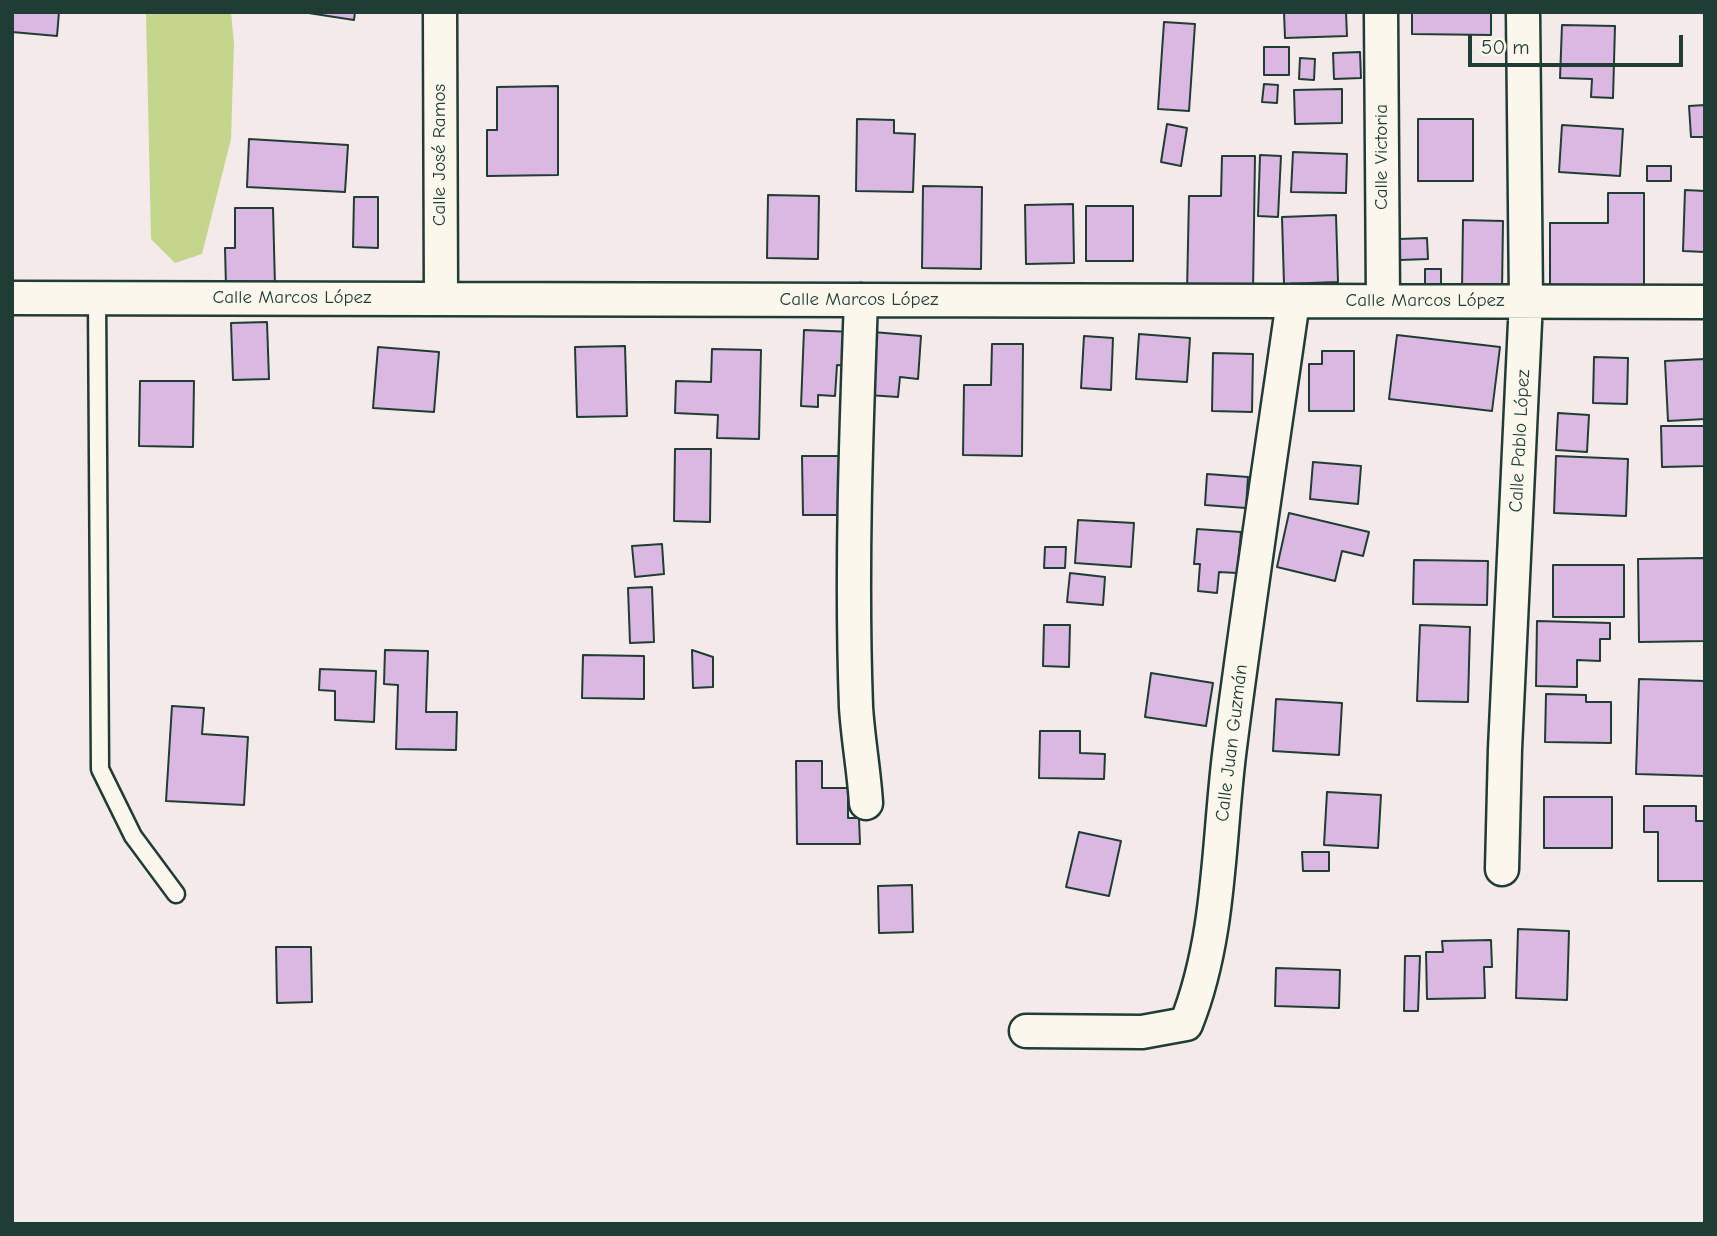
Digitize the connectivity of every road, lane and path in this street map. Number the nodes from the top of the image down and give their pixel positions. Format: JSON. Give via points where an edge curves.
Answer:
{"nodes":[{"id":1,"x":440,"y":12,"type":"edge"},
{"id":2,"x":1381,"y":12,"type":"edge"},
{"id":3,"x":1523,"y":12,"type":"edge"},
{"id":4,"x":12,"y":298,"type":"edge"},
{"id":5,"x":97,"y":298,"type":"junction"},
{"id":6,"x":441,"y":299,"type":"junction"},
{"id":7,"x":861,"y":300,"type":"junction"},
{"id":8,"x":1293,"y":301,"type":"junction"},
{"id":9,"x":1383,"y":301,"type":"junction"},
{"id":10,"x":1526,"y":301,"type":"junction"},
{"id":11,"x":1705,"y":302,"type":"edge"},
{"id":12,"x":866,"y":803,"type":"dead end"},
{"id":13,"x":1503,"y":869,"type":"dead end"},
{"id":14,"x":176,"y":894,"type":"dead end"},
{"id":15,"x":1026,"y":1031,"type":"dead end"}],
"edges":[{"from":1,"to":6,"type":"street","name":"Calle José Ramos"},
{"from":2,"to":9,"type":"street","name":"Calle Victoria"},
{"from":3,"to":10,"type":"street","name":"Calle Pablo López"},
{"from":4,"to":5,"type":"street","name":"Calle Marcos López"},
{"from":5,"to":6,"type":"street","name":"Calle Marcos López"},
{"from":5,"to":14,"type":"lane","via":[[100,769],[133,836]]},
{"from":6,"to":7,"type":"street","name":"Calle Marcos López"},
{"from":7,"to":8,"type":"street","name":"Calle Marcos López"},
{"from":7,"to":12,"type":"street","via":[[855,471],[856,709]]},
{"from":8,"to":9,"type":"street","name":"Calle Marcos López"},
{"from":8,"to":15,"type":"street","name":"Calle Juan Guzmán","via":[[1230,749],[1208,956],[1199,991],[1186,1024],[1142,1032]]},
{"from":9,"to":10,"type":"street","name":"Calle Marcos López"},
{"from":10,"to":11,"type":"street","name":"Calle Marcos López"},
{"from":10,"to":13,"type":"street","name":"Calle Pablo López"}]}
